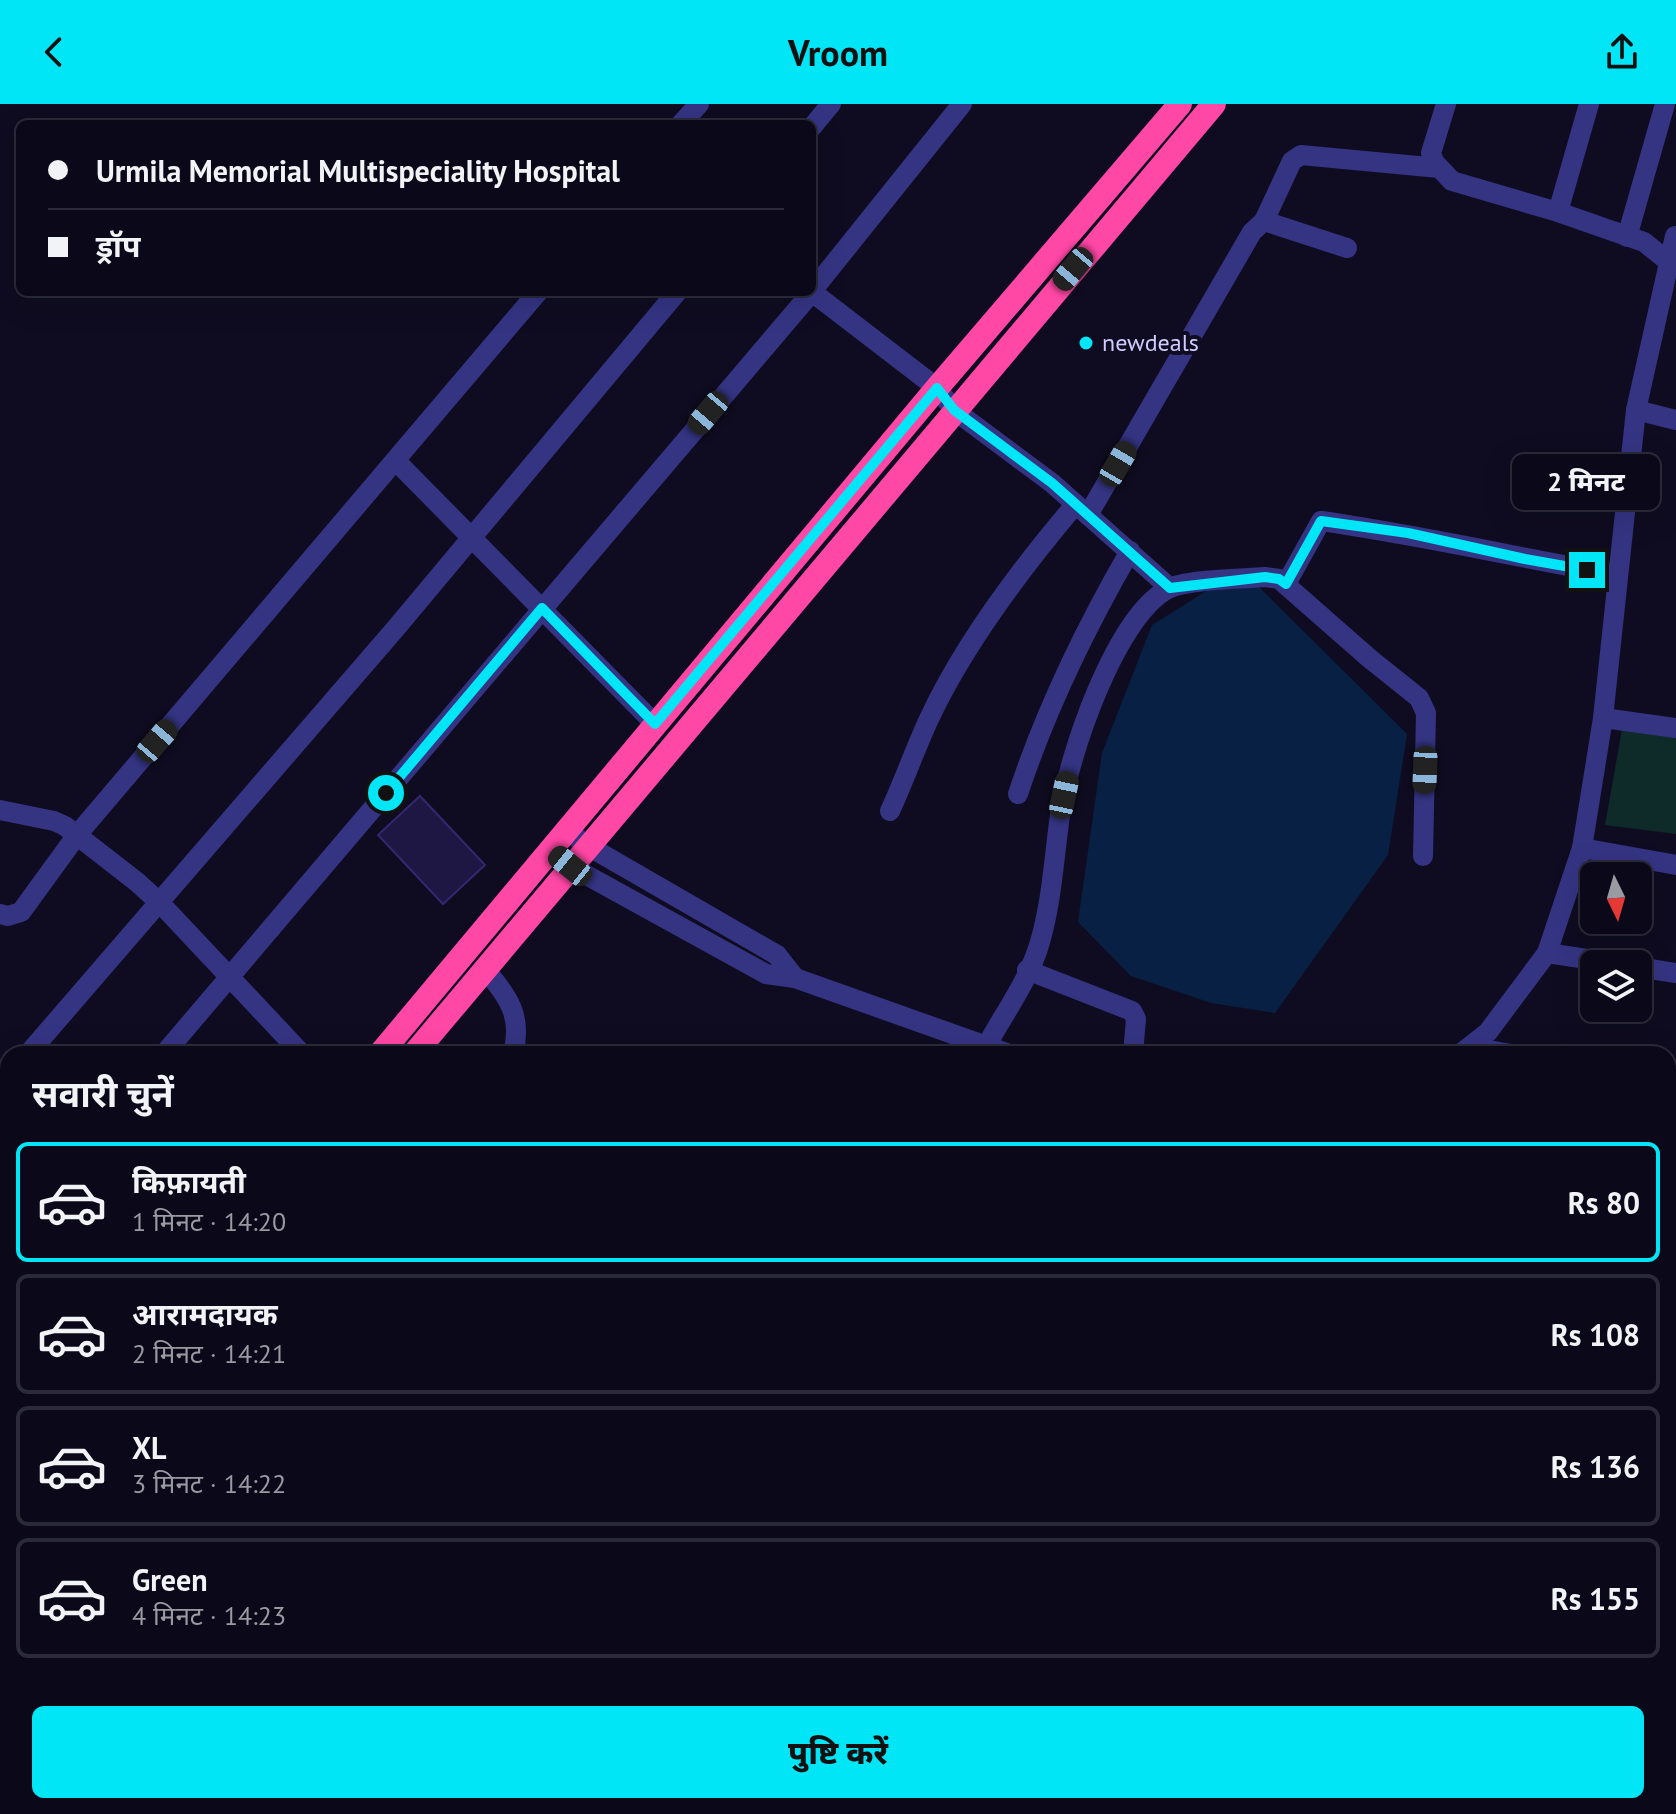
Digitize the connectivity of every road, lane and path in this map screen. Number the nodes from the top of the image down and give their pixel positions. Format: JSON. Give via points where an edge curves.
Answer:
{"nodes":[{"id":1,"x":699,"y":104,"type":"edge"},
{"id":2,"x":831,"y":104,"type":"edge"},
{"id":3,"x":962,"y":104,"type":"edge"},
{"id":4,"x":1180,"y":104,"type":"edge"},
{"id":5,"x":1213,"y":104,"type":"edge"},
{"id":6,"x":1446,"y":104,"type":"edge"},
{"id":7,"x":1589,"y":104,"type":"edge"},
{"id":8,"x":1665,"y":104,"type":"edge"},
{"id":9,"x":685,"y":120,"type":"edge"},
{"id":10,"x":816,"y":122,"type":"edge"},
{"id":11,"x":1439,"y":168,"type":"junction"},
{"id":12,"x":1558,"y":212,"type":"junction"},
{"id":13,"x":1264,"y":221,"type":"junction"},
{"id":14,"x":1676,"y":236,"type":"edge"},
{"id":15,"x":1636,"y":240,"type":"junction"},
{"id":16,"x":1347,"y":248,"type":"dead end"},
{"id":17,"x":1672,"y":263,"type":"edge"},
{"id":18,"x":816,"y":286,"type":"edge"},
{"id":19,"x":816,"y":295,"type":"edge"},
{"id":20,"x":535,"y":296,"type":"edge"},
{"id":21,"x":674,"y":296,"type":"edge"},
{"id":22,"x":809,"y":296,"type":"edge"},
{"id":23,"x":937,"y":388,"type":"junction"},
{"id":24,"x":954,"y":410,"type":"junction"},
{"id":25,"x":1636,"y":410,"type":"junction"},
{"id":26,"x":1676,"y":420,"type":"edge"},
{"id":27,"x":396,"y":461,"type":"junction"},
{"id":28,"x":1082,"y":510,"type":"junction"},
{"id":29,"x":471,"y":535,"type":"junction"},
{"id":30,"x":1130,"y":551,"type":"junction"},
{"id":31,"x":1618,"y":575,"type":"junction"},
{"id":32,"x":1286,"y":584,"type":"junction"},
{"id":33,"x":1170,"y":588,"type":"junction"},
{"id":34,"x":542,"y":608,"type":"junction"},
{"id":35,"x":1603,"y":718,"type":"junction"},
{"id":36,"x":655,"y":724,"type":"junction"},
{"id":37,"x":1676,"y":728,"type":"edge"},
{"id":38,"x":1018,"y":794,"type":"dead end"},
{"id":39,"x":0,"y":810,"type":"edge"},
{"id":40,"x":890,"y":811,"type":"dead end"},
{"id":41,"x":566,"y":830,"type":"junction"},
{"id":42,"x":77,"y":835,"type":"junction"},
{"id":43,"x":588,"y":846,"type":"junction"},
{"id":44,"x":1582,"y":848,"type":"junction"},
{"id":45,"x":550,"y":850,"type":"junction"},
{"id":46,"x":1423,"y":856,"type":"dead end"},
{"id":47,"x":1676,"y":865,"type":"edge"},
{"id":48,"x":570,"y":866,"type":"junction"},
{"id":49,"x":160,"y":903,"type":"junction"},
{"id":50,"x":0,"y":914,"type":"edge"},
{"id":51,"x":1547,"y":953,"type":"junction"},
{"id":52,"x":1580,"y":958,"type":"edge"},
{"id":53,"x":484,"y":968,"type":"junction"},
{"id":54,"x":1652,"y":969,"type":"edge"},
{"id":55,"x":1027,"y":970,"type":"junction"},
{"id":56,"x":1676,"y":973,"type":"edge"},
{"id":57,"x":231,"y":977,"type":"junction"},
{"id":58,"x":795,"y":978,"type":"junction"},
{"id":59,"x":987,"y":1045,"type":"joint"},
{"id":60,"x":35,"y":1046,"type":"edge"},
{"id":61,"x":171,"y":1046,"type":"edge"},
{"id":62,"x":295,"y":1046,"type":"edge"},
{"id":63,"x":387,"y":1046,"type":"edge"},
{"id":64,"x":421,"y":1046,"type":"edge"},
{"id":65,"x":514,"y":1046,"type":"edge"},
{"id":66,"x":1134,"y":1046,"type":"edge"},
{"id":67,"x":1481,"y":1046,"type":"edge"}],
"edges":[{"from":1,"to":9,"type":"street"},
{"from":2,"to":10,"type":"street"},
{"from":3,"to":18,"type":"street"},
{"from":4,"to":23,"type":"highway"},
{"from":5,"to":24,"type":"highway"},
{"from":6,"to":11,"type":"street","via":[[1431,153]]},
{"from":7,"to":12,"type":"street"},
{"from":8,"to":15,"type":"street"},
{"from":11,"to":12,"type":"street","via":[[1452,181]]},
{"from":11,"to":13,"type":"street","via":[[1301,155],[1292,161]]},
{"from":12,"to":15,"type":"street"},
{"from":13,"to":16,"type":"street"},
{"from":13,"to":28,"type":"street","via":[[1252,232]]},
{"from":14,"to":15,"type":"street"},
{"from":14,"to":17,"type":"street"},
{"from":15,"to":17,"type":"street"},
{"from":17,"to":25,"type":"street"},
{"from":19,"to":23,"type":"street"},
{"from":20,"to":27,"type":"street"},
{"from":21,"to":29,"type":"street"},
{"from":22,"to":34,"type":"street"},
{"from":23,"to":24,"type":"street"},
{"from":23,"to":36,"type":"highway"},
{"from":24,"to":28,"type":"street"},
{"from":24,"to":43,"type":"highway"},
{"from":25,"to":26,"type":"street"},
{"from":25,"to":31,"type":"street"},
{"from":27,"to":29,"type":"street"},
{"from":27,"to":42,"type":"street"},
{"from":28,"to":30,"type":"street"},
{"from":28,"to":40,"type":"street","via":[[1041,545],[951,679]]},
{"from":29,"to":34,"type":"street"},
{"from":29,"to":49,"type":"street"},
{"from":30,"to":33,"type":"street"},
{"from":30,"to":38,"type":"street","via":[[1053,700]]},
{"from":31,"to":32,"type":"street","via":[[1321,521]]},
{"from":31,"to":35,"type":"street"},
{"from":32,"to":33,"type":"street","via":[[1265,577]]},
{"from":32,"to":46,"type":"street","via":[[1424,704]]},
{"from":33,"to":55,"type":"street","via":[[1138,614],[1119,644],[1078,744],[1060,814],[1047,915]]},
{"from":34,"to":36,"type":"street"},
{"from":34,"to":57,"type":"street"},
{"from":35,"to":37,"type":"street"},
{"from":35,"to":44,"type":"street"},
{"from":36,"to":41,"type":"highway"},
{"from":39,"to":42,"type":"street","via":[[54,821]]},
{"from":41,"to":43,"type":"street"},
{"from":41,"to":45,"type":"highway"},
{"from":42,"to":49,"type":"street"},
{"from":42,"to":50,"type":"street","via":[[21,912]]},
{"from":43,"to":48,"type":"highway"},
{"from":43,"to":58,"type":"street","via":[[777,955]]},
{"from":44,"to":47,"type":"street"},
{"from":44,"to":51,"type":"street"},
{"from":45,"to":48,"type":"street"},
{"from":45,"to":63,"type":"highway"},
{"from":48,"to":53,"type":"highway"},
{"from":48,"to":58,"type":"street","via":[[766,974]]},
{"from":49,"to":57,"type":"street"},
{"from":49,"to":60,"type":"street"},
{"from":51,"to":52,"type":"street"},
{"from":51,"to":67,"type":"street"},
{"from":53,"to":64,"type":"highway"},
{"from":53,"to":65,"type":"street","via":[[515,1014]]},
{"from":54,"to":56,"type":"street"},
{"from":55,"to":59,"type":"street"},
{"from":55,"to":66,"type":"street","via":[[1132,1011]]},
{"from":57,"to":61,"type":"street"},
{"from":57,"to":62,"type":"street"},
{"from":58,"to":59,"type":"street"}]}
